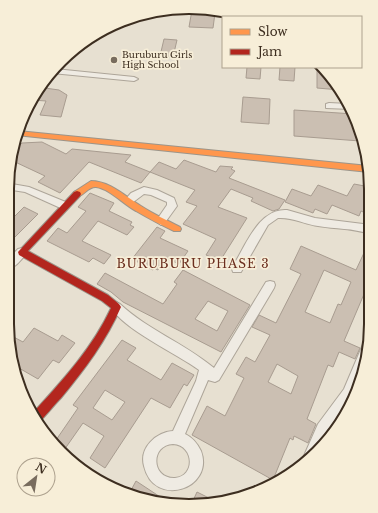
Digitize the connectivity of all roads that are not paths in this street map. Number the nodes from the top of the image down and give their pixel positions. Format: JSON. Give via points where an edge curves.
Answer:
{"nodes":[{"id":1,"x":59,"y":72,"type":"edge"},
{"id":2,"x":134,"y":79,"type":"dead end"},
{"id":3,"x":329,"y":106,"type":"dead end"},
{"id":4,"x":343,"y":107,"type":"edge"},
{"id":5,"x":23,"y":134,"type":"edge"},
{"id":6,"x":363,"y":168,"type":"edge"},
{"id":7,"x":14,"y":187,"type":"edge"},
{"id":8,"x":129,"y":201,"type":"junction"},
{"id":9,"x":65,"y":206,"type":"junction"},
{"id":10,"x":161,"y":221,"type":"junction"},
{"id":11,"x":364,"y":228,"type":"edge"},
{"id":12,"x":177,"y":229,"type":"dead end"},
{"id":13,"x":22,"y":252,"type":"junction"},
{"id":14,"x":14,"y":260,"type":"edge"},
{"id":15,"x":237,"y":269,"type":"dead end"},
{"id":16,"x":270,"y":285,"type":"dead end"},
{"id":17,"x":116,"y":307,"type":"junction"},
{"id":18,"x":215,"y":376,"type":"junction"},
{"id":19,"x":345,"y":403,"type":"edge"},
{"id":20,"x":39,"y":414,"type":"edge"},
{"id":21,"x":326,"y":431,"type":"edge"},
{"id":22,"x":177,"y":437,"type":"dead end"}],
"edges":[{"from":1,"to":2,"type":"street"},
{"from":3,"to":4,"type":"street"},
{"from":5,"to":6,"type":"street"},
{"from":7,"to":9,"type":"street","via":[[26,189]]},
{"from":8,"to":9,"type":"street","via":[[97,184],[92,184]]},
{"from":8,"to":10,"type":"street"},
{"from":8,"to":10,"type":"street","via":[[136,192],[147,190],[171,200],[172,206]]},
{"from":9,"to":13,"type":"street"},
{"from":10,"to":12,"type":"street"},
{"from":11,"to":15,"type":"street","via":[[279,214],[266,222]]},
{"from":13,"to":14,"type":"street"},
{"from":13,"to":17,"type":"street","via":[[105,298]]},
{"from":16,"to":18,"type":"street"},
{"from":17,"to":18,"type":"street","via":[[138,326],[201,362]]},
{"from":17,"to":20,"type":"street","via":[[97,340]]},
{"from":18,"to":22,"type":"street","via":[[204,373]]},
{"from":19,"to":21,"type":"street"}]}
